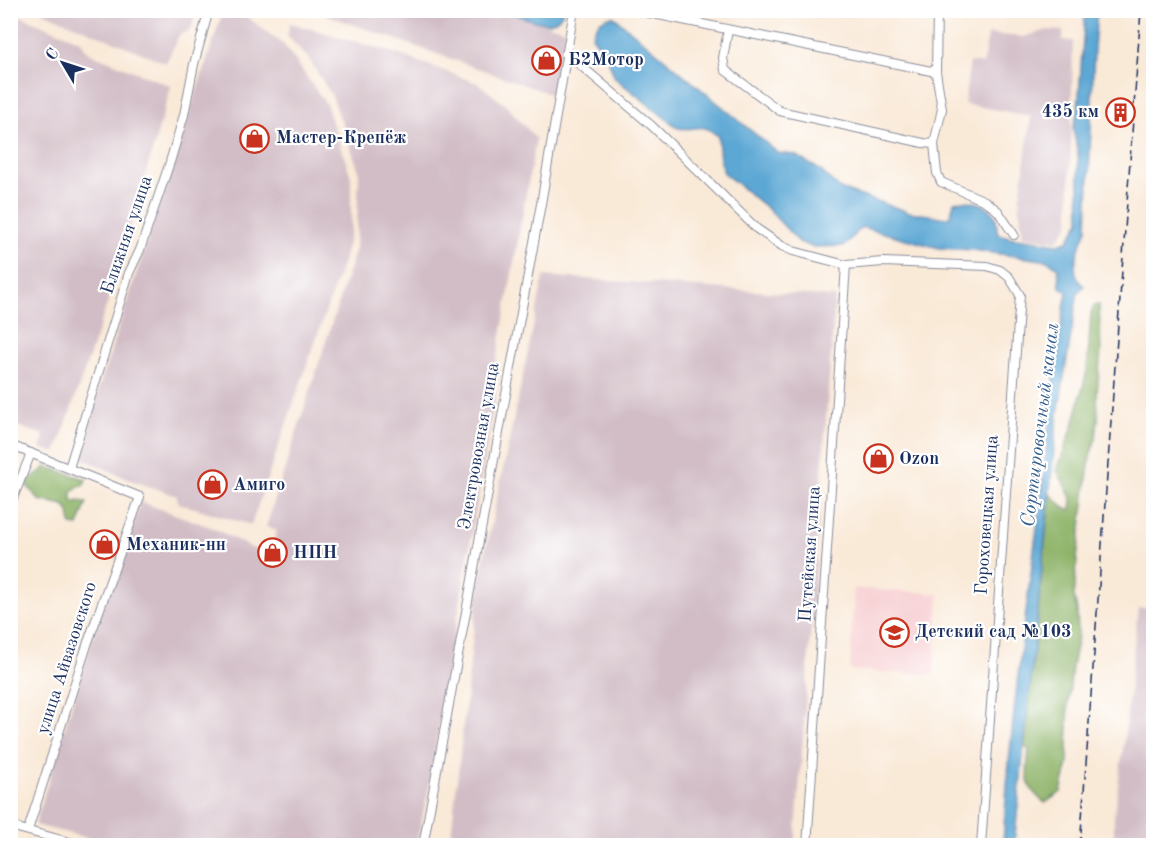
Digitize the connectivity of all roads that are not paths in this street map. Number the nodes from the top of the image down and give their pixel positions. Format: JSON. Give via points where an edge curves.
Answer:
{"nodes":[{"id":1,"x":209,"y":10,"type":"edge"},
{"id":2,"x":574,"y":10,"type":"edge"},
{"id":3,"x":634,"y":10,"type":"edge"},
{"id":4,"x":937,"y":10,"type":"edge"},
{"id":5,"x":728,"y":30,"type":"junction"},
{"id":6,"x":566,"y":53,"type":"junction"},
{"id":7,"x":936,"y":72,"type":"junction"},
{"id":8,"x":934,"y":144,"type":"junction"},
{"id":9,"x":1014,"y":234,"type":"dead end"},
{"id":10,"x":846,"y":265,"type":"junction"},
{"id":11,"x":10,"y":445,"type":"edge"},
{"id":12,"x":31,"y":453,"type":"junction"},
{"id":13,"x":69,"y":468,"type":"junction"},
{"id":14,"x":10,"y":506,"type":"edge"},
{"id":15,"x":10,"y":826,"type":"edge"},
{"id":16,"x":28,"y":830,"type":"junction"},
{"id":17,"x":84,"y":846,"type":"edge"},
{"id":18,"x":423,"y":846,"type":"edge"},
{"id":19,"x":807,"y":846,"type":"edge"},
{"id":20,"x":981,"y":846,"type":"edge"}],
"edges":[{"from":1,"to":13,"type":"street","name":"Ближняя улица","via":[[170,162],[129,273]]},
{"from":2,"to":6,"type":"street","name":"Электровозная улица"},
{"from":3,"to":5,"type":"street"},
{"from":4,"to":7,"type":"street"},
{"from":5,"to":7,"type":"street"},
{"from":5,"to":8,"type":"street","via":[[725,70],[780,111]]},
{"from":6,"to":10,"type":"street","via":[[652,126],[769,238],[793,251]]},
{"from":6,"to":18,"type":"street","name":"Электровозная улица"},
{"from":7,"to":8,"type":"street","via":[[942,109]]},
{"from":8,"to":9,"type":"street","via":[[941,182],[985,201],[998,211]]},
{"from":10,"to":19,"type":"street","name":"Путейская улица"},
{"from":10,"to":20,"type":"street","name":"Гороховецкая улица","via":[[883,262],[987,266],[1010,277],[1020,295]]},
{"from":11,"to":12,"type":"street"},
{"from":12,"to":13,"type":"street"},
{"from":12,"to":14,"type":"street"},
{"from":13,"to":16,"type":"street","name":"улица Айвазовского","via":[[140,497],[87,645]]},
{"from":15,"to":16,"type":"street"},
{"from":16,"to":17,"type":"street"}]}
